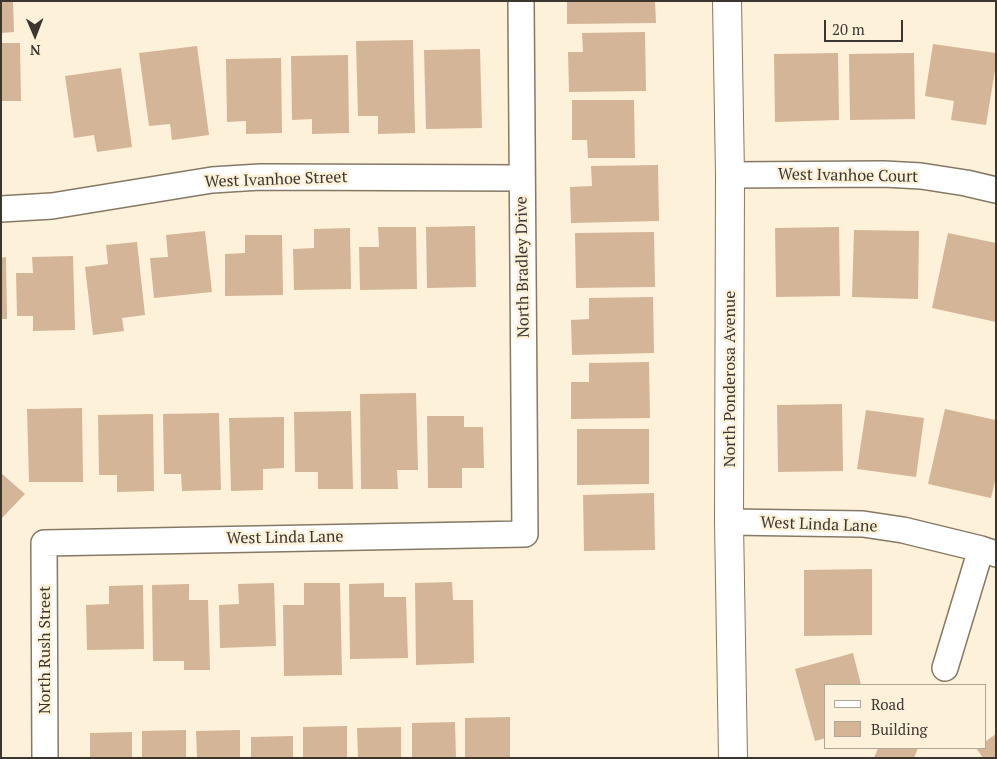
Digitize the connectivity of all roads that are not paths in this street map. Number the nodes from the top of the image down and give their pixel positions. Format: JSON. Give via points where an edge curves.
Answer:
{"nodes":[{"id":1,"x":521,"y":1,"type":"edge"},
{"id":2,"x":727,"y":1,"type":"edge"},
{"id":3,"x":730,"y":175,"type":"junction"},
{"id":4,"x":522,"y":178,"type":"junction"},
{"id":5,"x":996,"y":190,"type":"edge"},
{"id":6,"x":1,"y":208,"type":"edge"},
{"id":7,"x":730,"y":522,"type":"junction"},
{"id":8,"x":525,"y":534,"type":"joint"},
{"id":9,"x":44,"y":543,"type":"joint"},
{"id":10,"x":988,"y":552,"type":"edge"},
{"id":11,"x":945,"y":668,"type":"dead end"},
{"id":12,"x":45,"y":758,"type":"edge"},
{"id":13,"x":733,"y":758,"type":"edge"}],
"edges":[{"from":1,"to":4,"type":"street","name":"North Bradley Drive"},
{"from":2,"to":3,"type":"street","name":"North Ponderosa Avenue"},
{"from":3,"to":5,"type":"street","name":"West Ivanhoe Court","via":[[921,176]]},
{"from":3,"to":7,"type":"street","name":"North Ponderosa Avenue"},
{"from":4,"to":6,"type":"street","name":"West Ivanhoe Street","via":[[260,177],[212,180],[52,206]]},
{"from":4,"to":8,"type":"street","name":"North Bradley Drive"},
{"from":7,"to":10,"type":"street","name":"West Linda Lane","via":[[864,524],[903,530]]},
{"from":7,"to":13,"type":"street","name":"North Ponderosa Avenue"},
{"from":8,"to":9,"type":"street","name":"West Linda Lane"},
{"from":9,"to":12,"type":"street","name":"North Rush Street"},
{"from":10,"to":11,"type":"street"}]}
